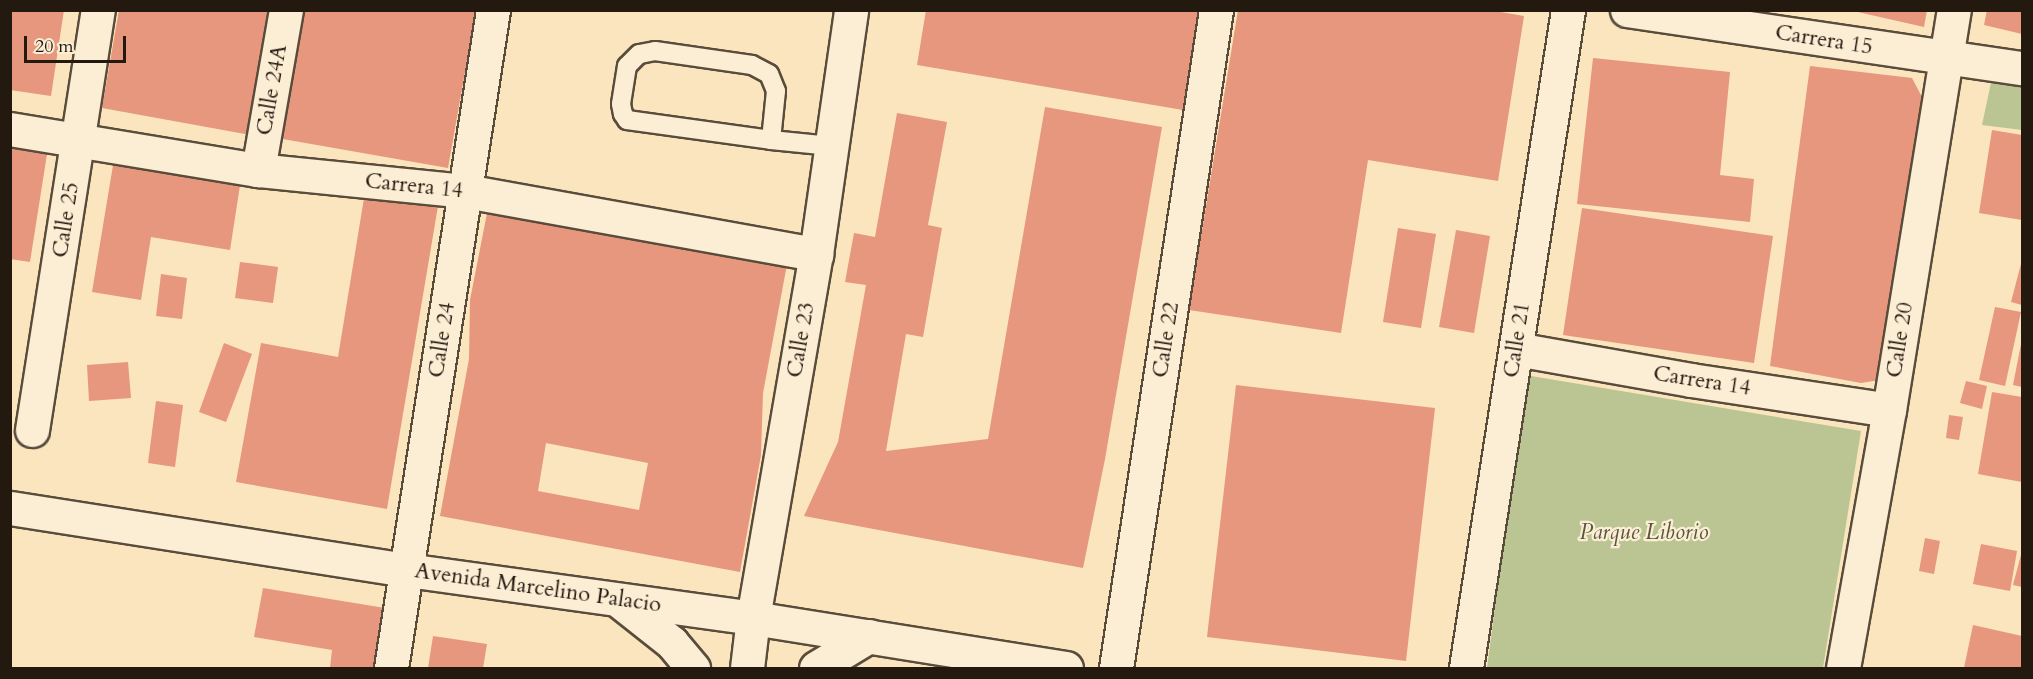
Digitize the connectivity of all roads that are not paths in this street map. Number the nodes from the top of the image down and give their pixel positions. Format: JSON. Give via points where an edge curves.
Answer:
{"nodes":[{"id":1,"x":98,"y":10,"type":"edge"},
{"id":2,"x":286,"y":10,"type":"edge"},
{"id":3,"x":493,"y":10,"type":"edge"},
{"id":4,"x":851,"y":10,"type":"edge"},
{"id":5,"x":1216,"y":10,"type":"edge"},
{"id":6,"x":1568,"y":10,"type":"edge"},
{"id":7,"x":1627,"y":10,"type":"edge"},
{"id":8,"x":1954,"y":10,"type":"edge"},
{"id":9,"x":1946,"y":58,"type":"junction"},
{"id":10,"x":2022,"y":68,"type":"edge"},
{"id":11,"x":10,"y":129,"type":"edge"},
{"id":12,"x":771,"y":140,"type":"junction"},
{"id":13,"x":79,"y":141,"type":"junction"},
{"id":14,"x":831,"y":146,"type":"junction"},
{"id":15,"x":258,"y":170,"type":"junction"},
{"id":16,"x":465,"y":191,"type":"junction"},
{"id":17,"x":816,"y":254,"type":"junction"},
{"id":18,"x":1516,"y":349,"type":"junction"},
{"id":19,"x":1889,"y":410,"type":"junction"},
{"id":20,"x":32,"y":430,"type":"dead end"},
{"id":21,"x":10,"y":508,"type":"edge"},
{"id":22,"x":406,"y":570,"type":"junction"},
{"id":23,"x":618,"y":600,"type":"junction"},
{"id":24,"x":753,"y":618,"type":"junction"},
{"id":25,"x":869,"y":636,"type":"junction"},
{"id":26,"x":391,"y":669,"type":"edge"},
{"id":27,"x":693,"y":669,"type":"edge"},
{"id":28,"x":747,"y":669,"type":"edge"},
{"id":29,"x":816,"y":669,"type":"edge"},
{"id":30,"x":1066,"y":669,"type":"edge"},
{"id":31,"x":1116,"y":669,"type":"edge"},
{"id":32,"x":1466,"y":669,"type":"edge"},
{"id":33,"x":1843,"y":669,"type":"edge"}],
"edges":[{"from":1,"to":13,"type":"street","name":"Calle 25"},
{"from":2,"to":15,"type":"street","name":"Calle 24A"},
{"from":3,"to":16,"type":"street","name":"Calle 24"},
{"from":4,"to":14,"type":"street","name":"Calle 23"},
{"from":5,"to":31,"type":"street","name":"Calle 22"},
{"from":6,"to":18,"type":"street","name":"Calle 21"},
{"from":7,"to":9,"type":"street","name":"Carrera 15"},
{"from":8,"to":9,"type":"street","name":"Calle 20"},
{"from":9,"to":10,"type":"street","name":"Carrera 15"},
{"from":9,"to":19,"type":"street","name":"Calle 20"},
{"from":11,"to":13,"type":"street","name":"Carrera 14"},
{"from":12,"to":12,"type":"lane","via":[[627,120],[621,104],[627,66],[639,54],[655,51],[752,65],[769,74],[776,91]]},
{"from":12,"to":14,"type":"lane"},
{"from":13,"to":15,"type":"street","name":"Carrera 14"},
{"from":13,"to":20,"type":"street","name":"Calle 25"},
{"from":14,"to":17,"type":"street","name":"Calle 23"},
{"from":15,"to":16,"type":"street","name":"Carrera 14"},
{"from":16,"to":17,"type":"street","name":"Carrera 14"},
{"from":16,"to":22,"type":"street","name":"Calle 24"},
{"from":17,"to":24,"type":"street","name":"Calle 23"},
{"from":18,"to":19,"type":"street","name":"Carrera 14"},
{"from":18,"to":32,"type":"street","name":"Calle 21"},
{"from":19,"to":33,"type":"street","name":"Calle 20"},
{"from":21,"to":22,"type":"street","name":"Avenida Marcelino Palacio"},
{"from":22,"to":23,"type":"street","name":"Avenida Marcelino Palacio"},
{"from":22,"to":26,"type":"street","name":"Calle 24"},
{"from":23,"to":24,"type":"street","name":"Avenida Marcelino Palacio"},
{"from":23,"to":27,"type":"street","via":[[672,643]]},
{"from":24,"to":25,"type":"street","name":"Avenida Marcelino Palacio"},
{"from":24,"to":28,"type":"street","name":"Calle 23"},
{"from":25,"to":29,"type":"street"},
{"from":25,"to":30,"type":"street","name":"Avenida Marcelino Palacio"}]}
